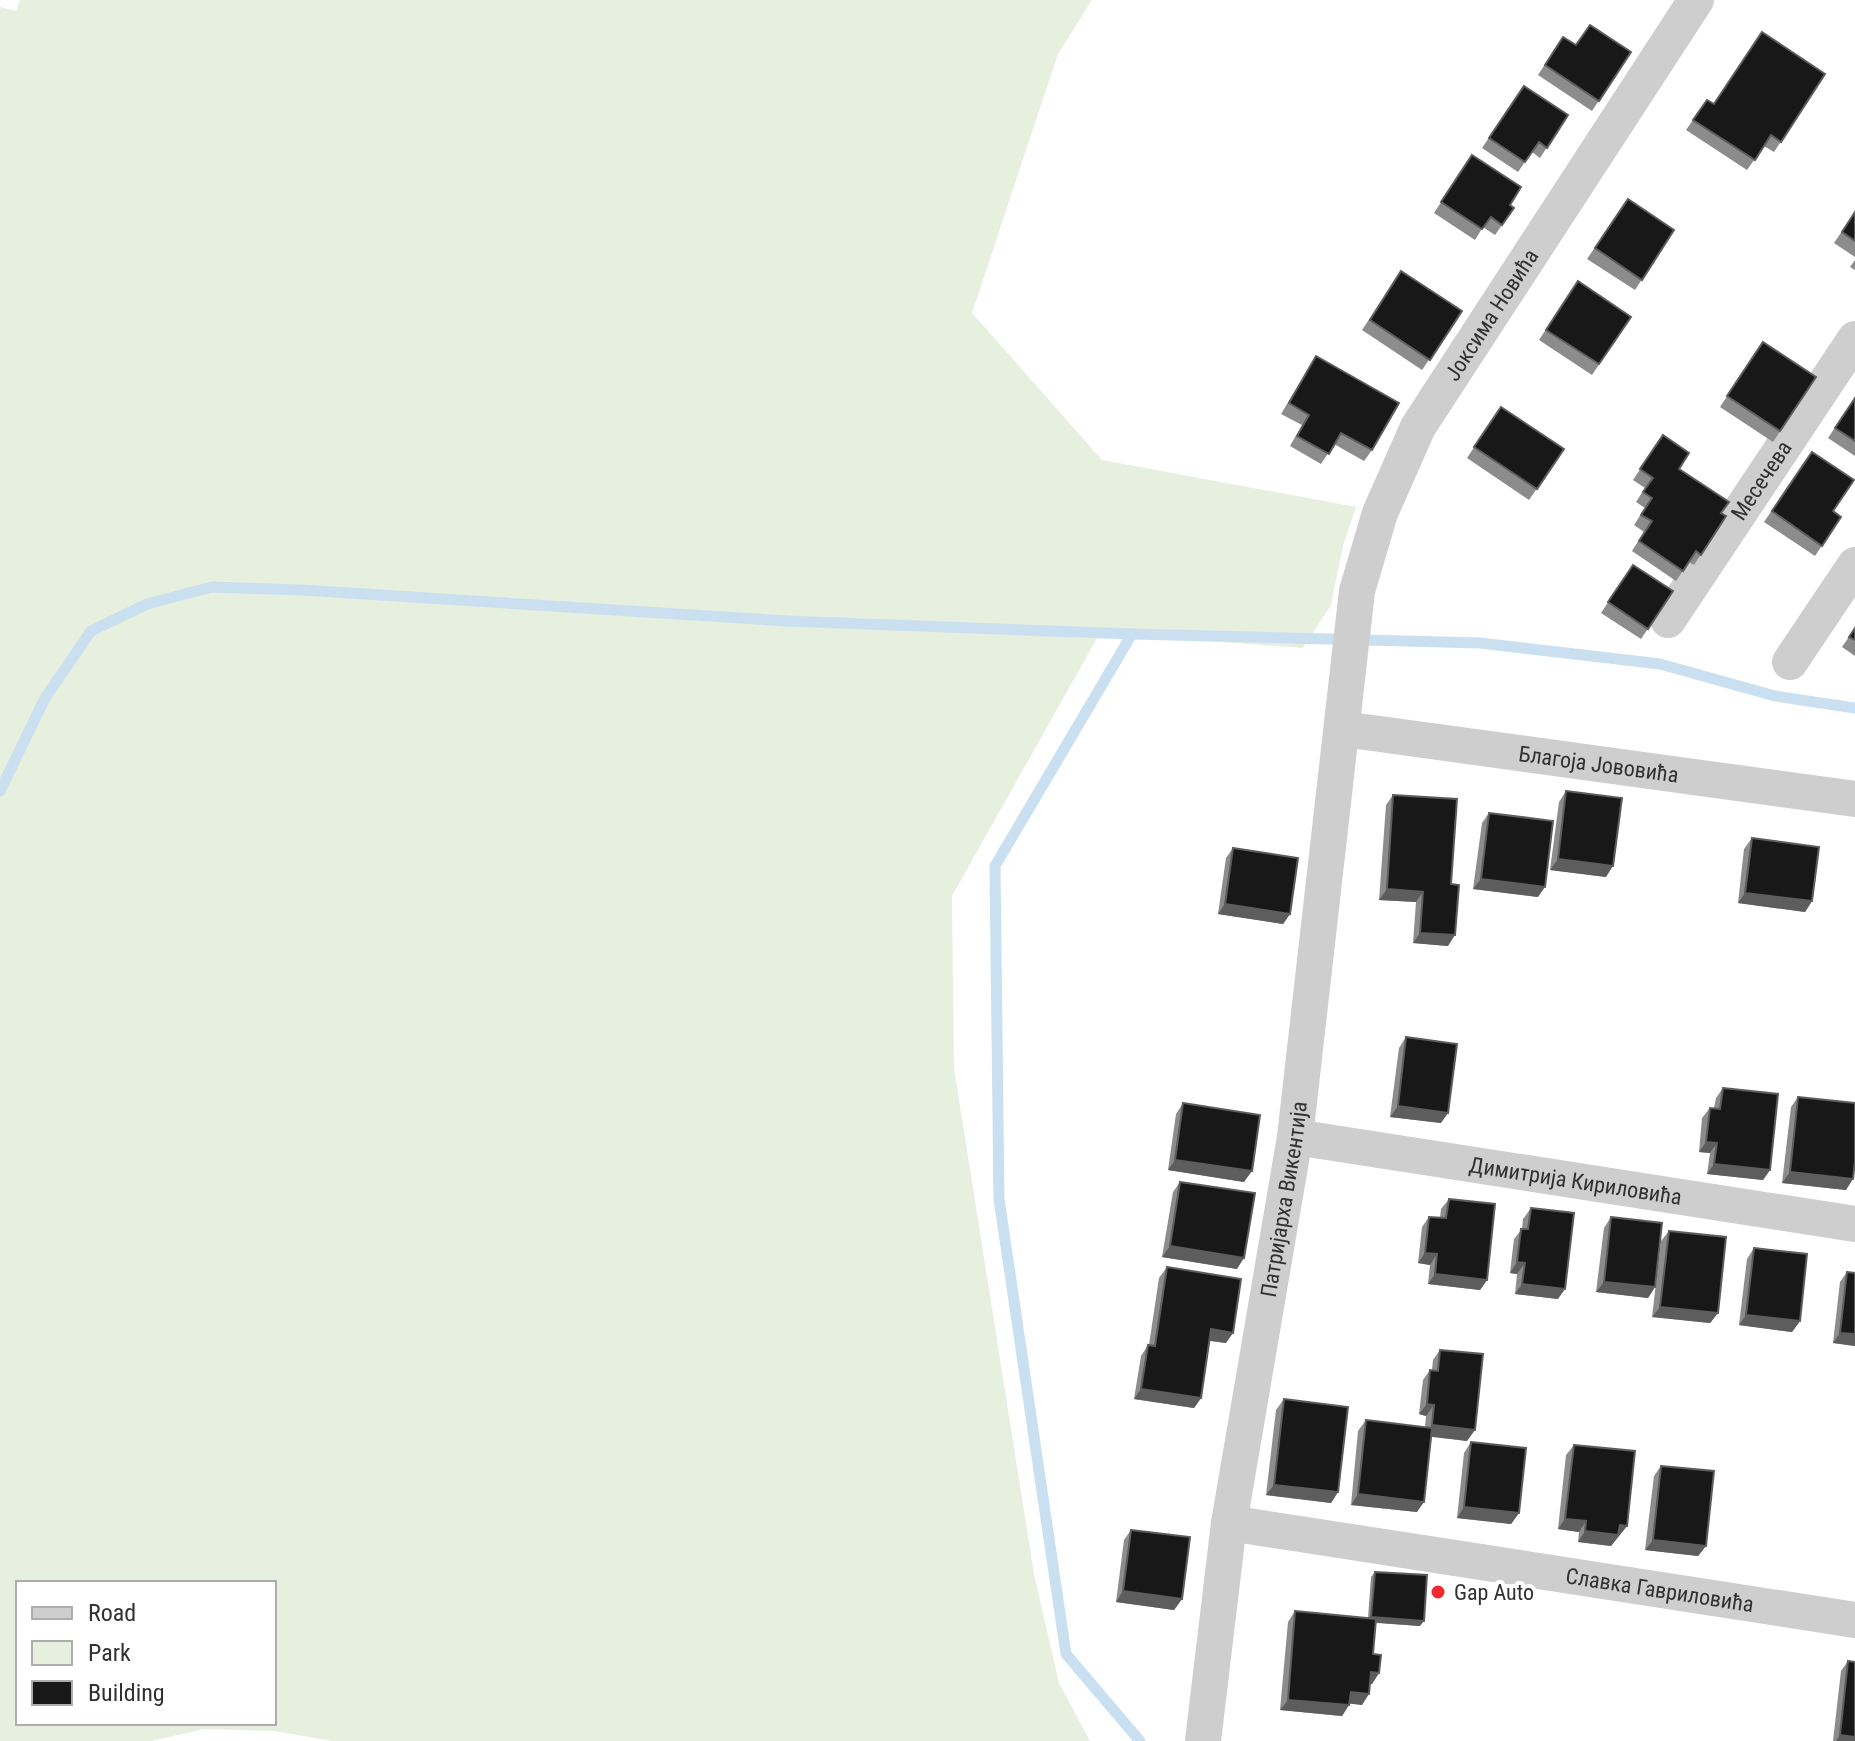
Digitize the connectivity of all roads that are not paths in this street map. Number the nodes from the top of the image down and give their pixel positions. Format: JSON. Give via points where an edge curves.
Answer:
{"nodes":[{"id":1,"x":1696,"y":0,"type":"edge"},
{"id":2,"x":1855,"y":339,"type":"edge"},
{"id":3,"x":1855,"y":565,"type":"edge"},
{"id":4,"x":1668,"y":620,"type":"edge"},
{"id":5,"x":1352,"y":640,"type":"joint"},
{"id":6,"x":1790,"y":662,"type":"dead end"},
{"id":7,"x":1343,"y":729,"type":"junction"},
{"id":8,"x":1855,"y":799,"type":"edge"},
{"id":9,"x":1295,"y":1137,"type":"junction"},
{"id":10,"x":1855,"y":1224,"type":"edge"},
{"id":11,"x":1229,"y":1523,"type":"junction"},
{"id":12,"x":1855,"y":1620,"type":"edge"},
{"id":13,"x":1203,"y":1741,"type":"edge"}],
"edges":[{"from":1,"to":5,"type":"street","name":"Јоксима Новића","via":[[1418,427],[1380,513],[1357,591]]},
{"from":2,"to":4,"type":"street","name":"Месечева"},
{"from":3,"to":6,"type":"street"},
{"from":5,"to":7,"type":"street","name":"Патријарха Викентија"},
{"from":7,"to":8,"type":"street","name":"Благоја Јововића"},
{"from":7,"to":9,"type":"street","name":"Патријарха Викентија"},
{"from":9,"to":10,"type":"street","name":"Димитрија Кириловића"},
{"from":9,"to":11,"type":"street","name":"Патријарха Викентија"},
{"from":11,"to":12,"type":"street","name":"Славка Гавриловића"},
{"from":11,"to":13,"type":"street","name":"Патријарха Викентија"}]}
